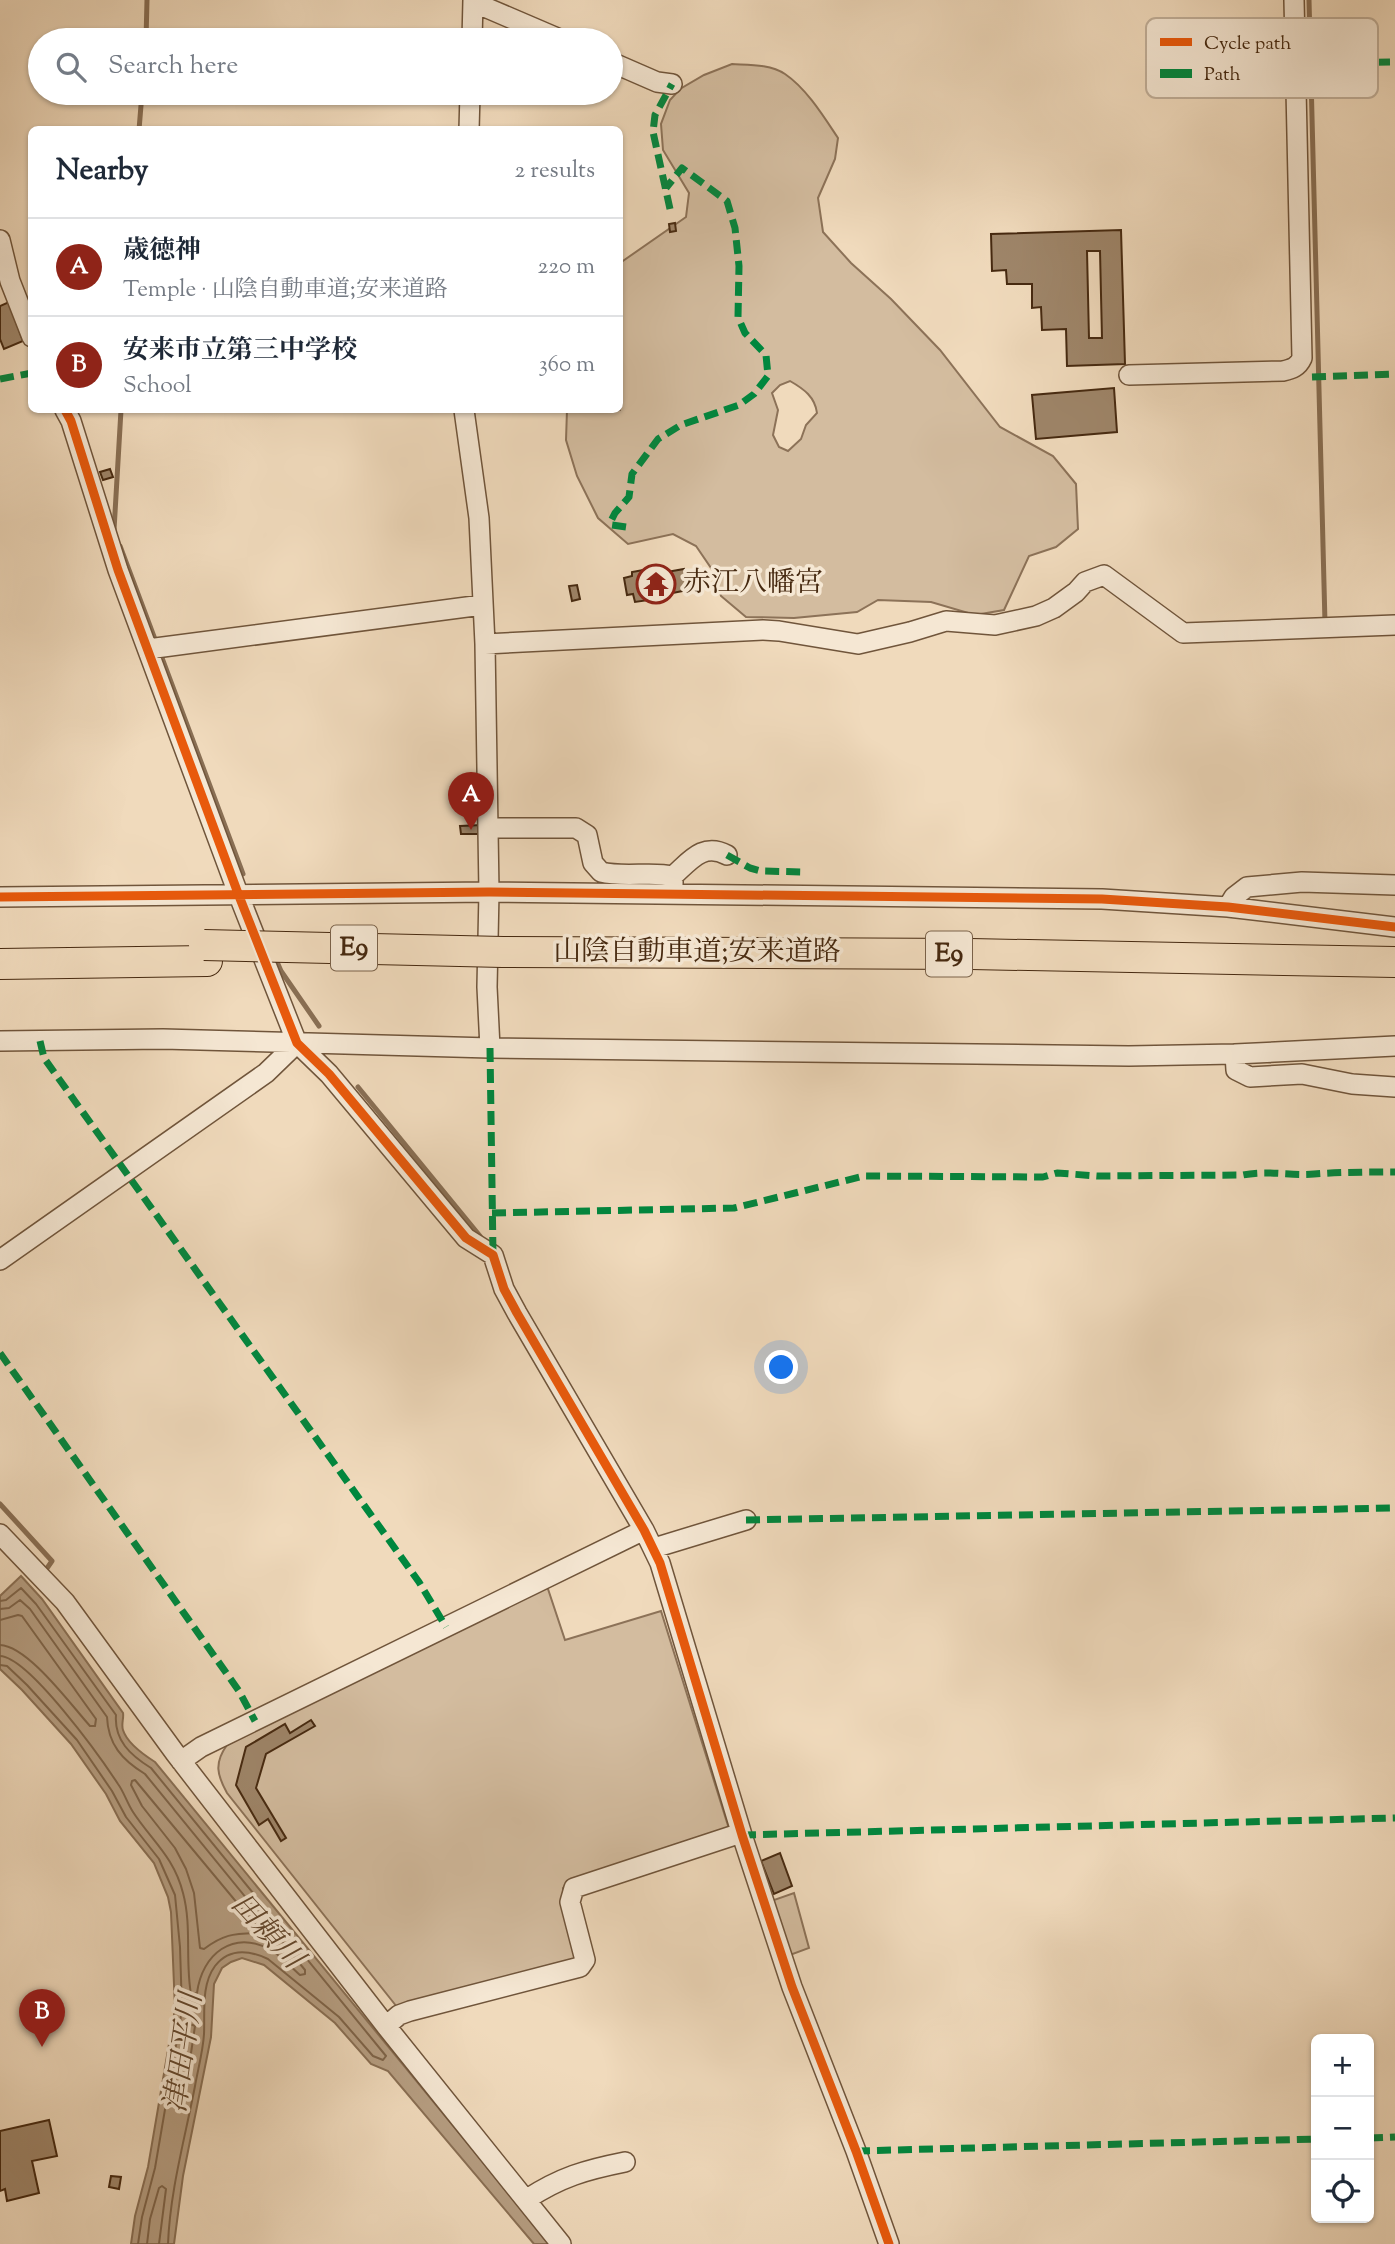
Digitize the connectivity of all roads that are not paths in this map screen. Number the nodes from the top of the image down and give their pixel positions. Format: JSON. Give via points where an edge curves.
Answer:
{"nodes":[{"id":1,"x":1294,"y":0,"type":"edge"},
{"id":2,"x":473,"y":1,"type":"edge"},
{"id":3,"x":1294,"y":18,"type":"edge"},
{"id":4,"x":472,"y":28,"type":"edge"},
{"id":5,"x":535,"y":28,"type":"edge"},
{"id":6,"x":623,"y":67,"type":"edge"},
{"id":7,"x":672,"y":84,"type":"dead end"},
{"id":8,"x":1296,"y":98,"type":"edge"},
{"id":9,"x":470,"y":105,"type":"edge"},
{"id":10,"x":469,"y":126,"type":"edge"},
{"id":11,"x":0,"y":240,"type":"edge"},
{"id":12,"x":28,"y":327,"type":"edge"},
{"id":13,"x":1129,"y":375,"type":"dead end"},
{"id":14,"x":67,"y":413,"type":"edge"},
{"id":15,"x":464,"y":413,"type":"edge"},
{"id":16,"x":482,"y":605,"type":"junction"},
{"id":17,"x":1395,"y":625,"type":"edge"},
{"id":18,"x":485,"y":644,"type":"junction"},
{"id":19,"x":155,"y":648,"type":"junction"},
{"id":20,"x":488,"y":828,"type":"junction"},
{"id":21,"x":727,"y":855,"type":"dead end"},
{"id":22,"x":673,"y":885,"type":"junction"},
{"id":23,"x":1395,"y":885,"type":"edge"},
{"id":24,"x":489,"y":892,"type":"junction"},
{"id":25,"x":239,"y":896,"type":"junction"},
{"id":26,"x":0,"y":897,"type":"edge"},
{"id":27,"x":1228,"y":907,"type":"junction"},
{"id":28,"x":1389,"y":926,"type":"edge"},
{"id":29,"x":0,"y":950,"type":"edge"},
{"id":30,"x":206,"y":953,"type":"junction"},
{"id":31,"x":503,"y":958,"type":"junction"},
{"id":32,"x":1395,"y":962,"type":"edge"},
{"id":33,"x":0,"y":964,"type":"edge"},
{"id":34,"x":1395,"y":973,"type":"edge"},
{"id":35,"x":0,"y":1041,"type":"edge"},
{"id":36,"x":297,"y":1043,"type":"junction"},
{"id":37,"x":1395,"y":1046,"type":"edge"},
{"id":38,"x":491,"y":1048,"type":"junction"},
{"id":39,"x":1235,"y":1054,"type":"junction"},
{"id":40,"x":1395,"y":1087,"type":"edge"},
{"id":41,"x":0,"y":1260,"type":"edge"},
{"id":42,"x":746,"y":1520,"type":"dead end"},
{"id":43,"x":644,"y":1530,"type":"junction"},
{"id":44,"x":0,"y":1534,"type":"edge"},
{"id":45,"x":654,"y":1548,"type":"junction"},
{"id":46,"x":181,"y":1761,"type":"junction"},
{"id":47,"x":741,"y":1833,"type":"junction"},
{"id":48,"x":386,"y":2026,"type":"junction"},
{"id":49,"x":625,"y":2162,"type":"dead end"},
{"id":50,"x":527,"y":2199,"type":"junction"},
{"id":51,"x":561,"y":2244,"type":"edge"},
{"id":52,"x":889,"y":2244,"type":"edge"}],
"edges":[{"from":1,"to":3,"type":"street"},
{"from":2,"to":4,"type":"street"},
{"from":2,"to":5,"type":"street"},
{"from":6,"to":7,"type":"street"},
{"from":8,"to":13,"type":"street","via":[[1299,365],[1283,371]]},
{"from":9,"to":10,"type":"street"},
{"from":11,"to":12,"type":"street"},
{"from":14,"to":19,"type":"street","via":[[118,569]]},
{"from":15,"to":16,"type":"street","via":[[479,518]]},
{"from":16,"to":18,"type":"street"},
{"from":16,"to":19,"type":"street"},
{"from":17,"to":18,"type":"street","via":[[1183,633],[1104,575],[1085,582],[1054,608],[1036,616],[995,625],[946,621],[858,644],[771,631]]},
{"from":18,"to":20,"type":"street"},
{"from":19,"to":25,"type":"street"},
{"from":20,"to":22,"type":"street","via":[[576,828],[587,835],[593,863],[601,872],[665,874]]},
{"from":20,"to":24,"type":"street"},
{"from":21,"to":22,"type":"street","via":[[705,851]]},
{"from":22,"to":24,"type":"street"},
{"from":22,"to":27,"type":"street"},
{"from":23,"to":27,"type":"street","via":[[1302,882],[1247,887]]},
{"from":24,"to":25,"type":"street"},
{"from":24,"to":38,"type":"street"},
{"from":25,"to":26,"type":"street"},
{"from":25,"to":36,"type":"street"},
{"from":27,"to":28,"type":"street"},
{"from":29,"to":30,"type":"highway","name":"山陰自動車道;安来道路","number":"E9"},
{"from":30,"to":31,"type":"highway","name":"山陰自動車道;安来道路","number":"E9","bridge":true},
{"from":30,"to":33,"type":"highway","name":"山陰自動車道;安来道路","number":"E9"},
{"from":31,"to":32,"type":"highway","name":"山陰自動車道;安来道路","number":"E9","via":[[971,954]]},
{"from":31,"to":34,"type":"highway","name":"山陰自動車道;安来道路","number":"E9"},
{"from":35,"to":36,"type":"street"},
{"from":36,"to":38,"type":"street"},
{"from":36,"to":41,"type":"street","via":[[266,1073]]},
{"from":36,"to":43,"type":"street","via":[[329,1074],[466,1238],[493,1255],[517,1313]]},
{"from":37,"to":39,"type":"street"},
{"from":38,"to":39,"type":"street"},
{"from":39,"to":40,"type":"street","via":[[1236,1070],[1250,1077],[1302,1074]]},
{"from":42,"to":45,"type":"street"},
{"from":43,"to":45,"type":"street"},
{"from":43,"to":46,"type":"street","via":[[201,1747]]},
{"from":44,"to":46,"type":"street","via":[[65,1602]]},
{"from":45,"to":47,"type":"street"},
{"from":46,"to":48,"type":"street"},
{"from":47,"to":48,"type":"street","via":[[574,1888],[570,1902],[584,1959],[580,1967],[410,2011]]},
{"from":47,"to":52,"type":"street","via":[[792,1987]]},
{"from":48,"to":50,"type":"street"},
{"from":49,"to":50,"type":"street","via":[[554,2182]]},
{"from":50,"to":51,"type":"street"}]}
